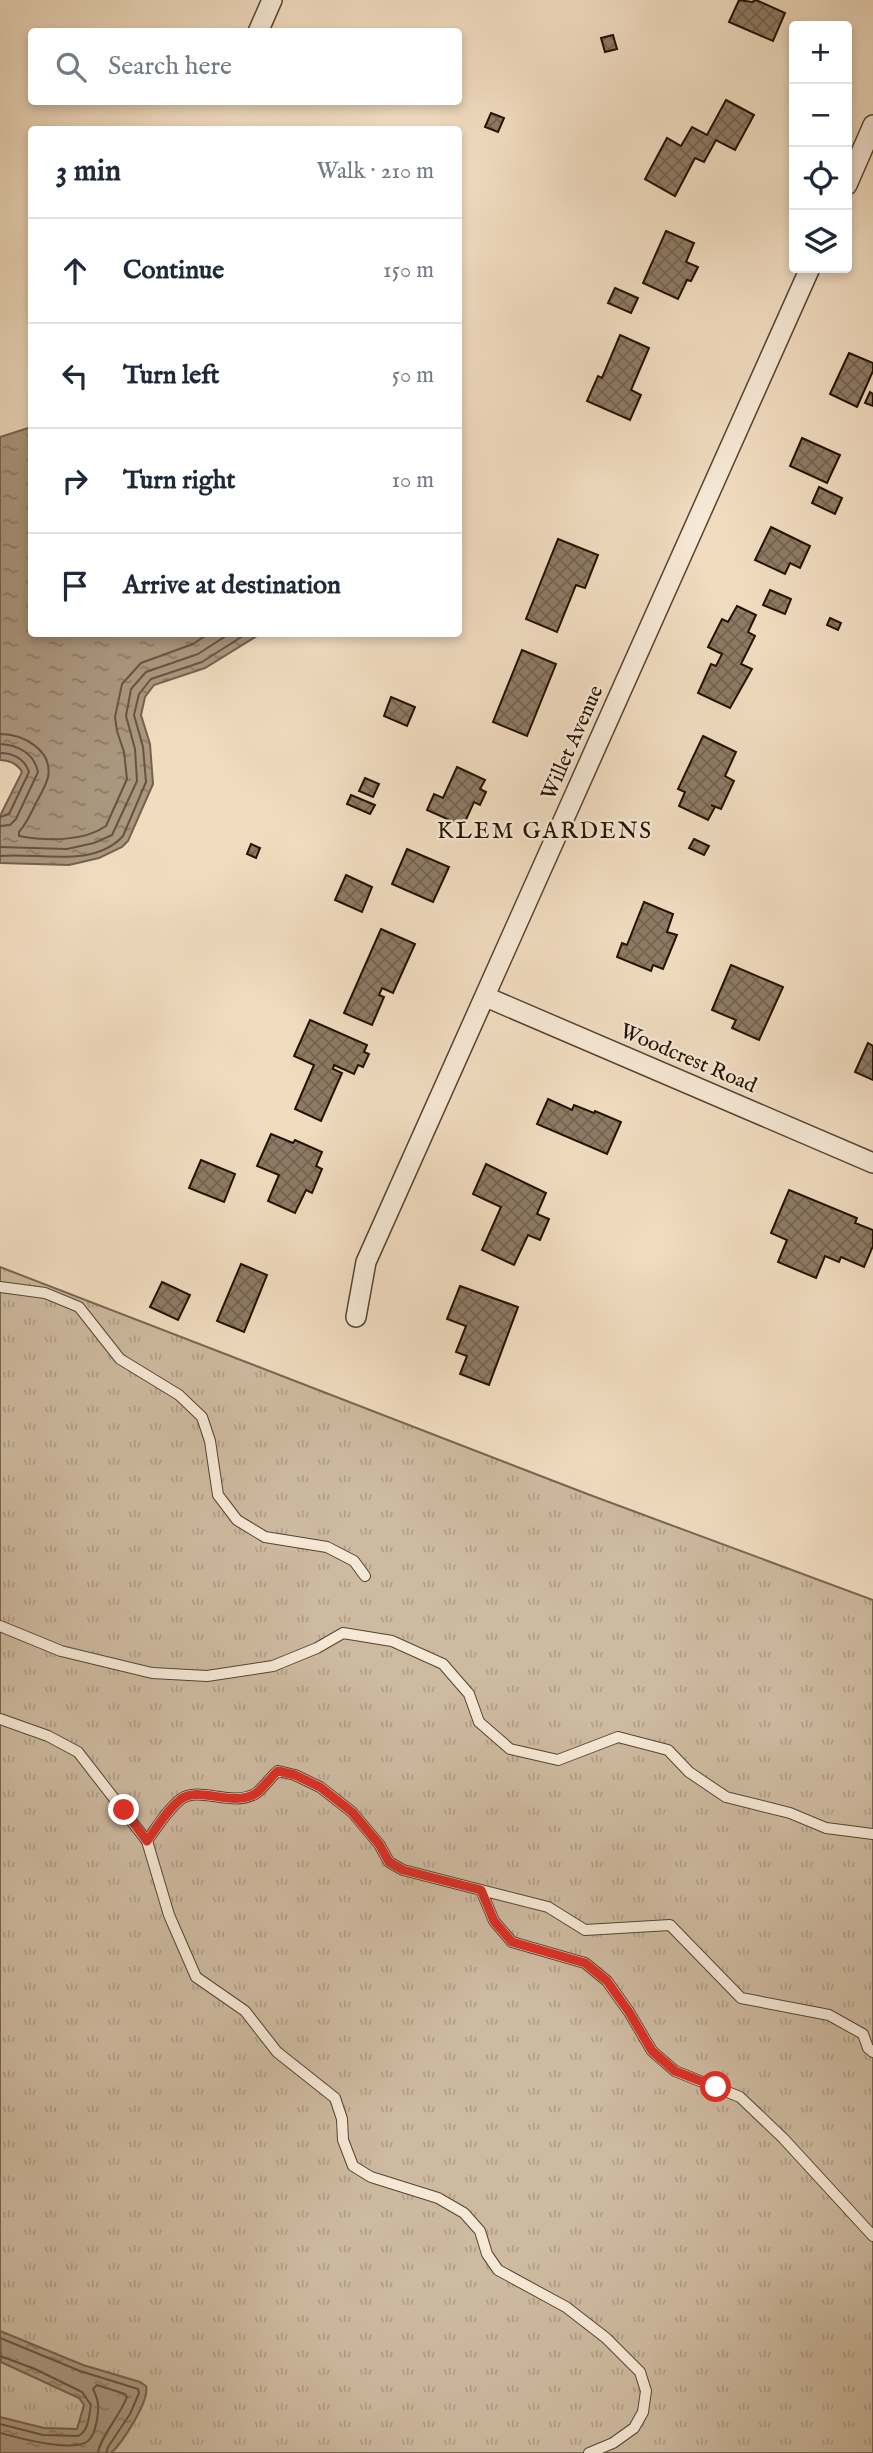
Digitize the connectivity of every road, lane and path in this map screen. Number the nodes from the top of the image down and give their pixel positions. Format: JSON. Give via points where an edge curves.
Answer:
{"nodes":[{"id":1,"x":272,"y":0,"type":"edge"},
{"id":2,"x":260,"y":28,"type":"edge"},
{"id":3,"x":873,"y":125,"type":"edge"},
{"id":4,"x":852,"y":173,"type":"edge"},
{"id":5,"x":808,"y":273,"type":"edge"},
{"id":6,"x":486,"y":997,"type":"junction"},
{"id":7,"x":873,"y":1163,"type":"edge"},
{"id":8,"x":0,"y":1287,"type":"edge"},
{"id":9,"x":356,"y":1317,"type":"dead end"},
{"id":10,"x":365,"y":1576,"type":"dead end"},
{"id":11,"x":0,"y":1626,"type":"edge"},
{"id":12,"x":0,"y":1719,"type":"edge"},
{"id":13,"x":873,"y":1834,"type":"edge"},
{"id":14,"x":147,"y":1841,"type":"junction"},
{"id":15,"x":481,"y":1890,"type":"junction"},
{"id":16,"x":873,"y":2052,"type":"edge"},
{"id":17,"x":873,"y":2235,"type":"edge"},
{"id":18,"x":589,"y":2453,"type":"edge"}],
"edges":[{"from":1,"to":2,"type":"street"},
{"from":3,"to":4,"type":"street"},
{"from":5,"to":6,"type":"street","name":"Willet Avenue"},
{"from":6,"to":7,"type":"street","name":"Woodcrest Road"},
{"from":6,"to":9,"type":"street","name":"Willet Avenue","via":[[366,1262]]},
{"from":8,"to":10,"type":"lane","via":[[45,1293],[79,1307],[120,1359],[179,1395],[202,1417],[218,1495],[237,1520],[265,1537],[327,1547],[354,1561]]},
{"from":11,"to":13,"type":"lane","via":[[61,1651],[152,1673],[207,1676],[273,1666],[343,1633],[392,1641],[443,1664],[469,1693],[479,1722],[510,1749],[558,1760],[618,1737],[668,1750],[689,1772],[726,1797],[790,1813],[826,1828]]},
{"from":12,"to":14,"type":"lane","via":[[78,1752]]},
{"from":14,"to":15,"type":"lane","via":[[183,1798],[243,1797],[256,1793],[278,1771],[320,1787],[352,1812],[389,1862],[403,1870]]},
{"from":14,"to":18,"type":"lane","via":[[169,1914],[196,1977],[245,2011],[277,2052],[335,2098],[353,2166],[371,2177],[438,2198],[464,2214],[480,2231],[486,2254],[498,2270],[566,2307],[640,2372],[646,2391],[643,2412],[634,2428]]},
{"from":15,"to":16,"type":"lane","via":[[548,1908],[585,1930],[670,1926],[741,1998],[829,2015],[863,2034]]},
{"from":15,"to":17,"type":"lane","via":[[494,1921],[512,1942],[585,1963],[607,1981],[652,2051],[675,2071],[740,2097]]}]}
